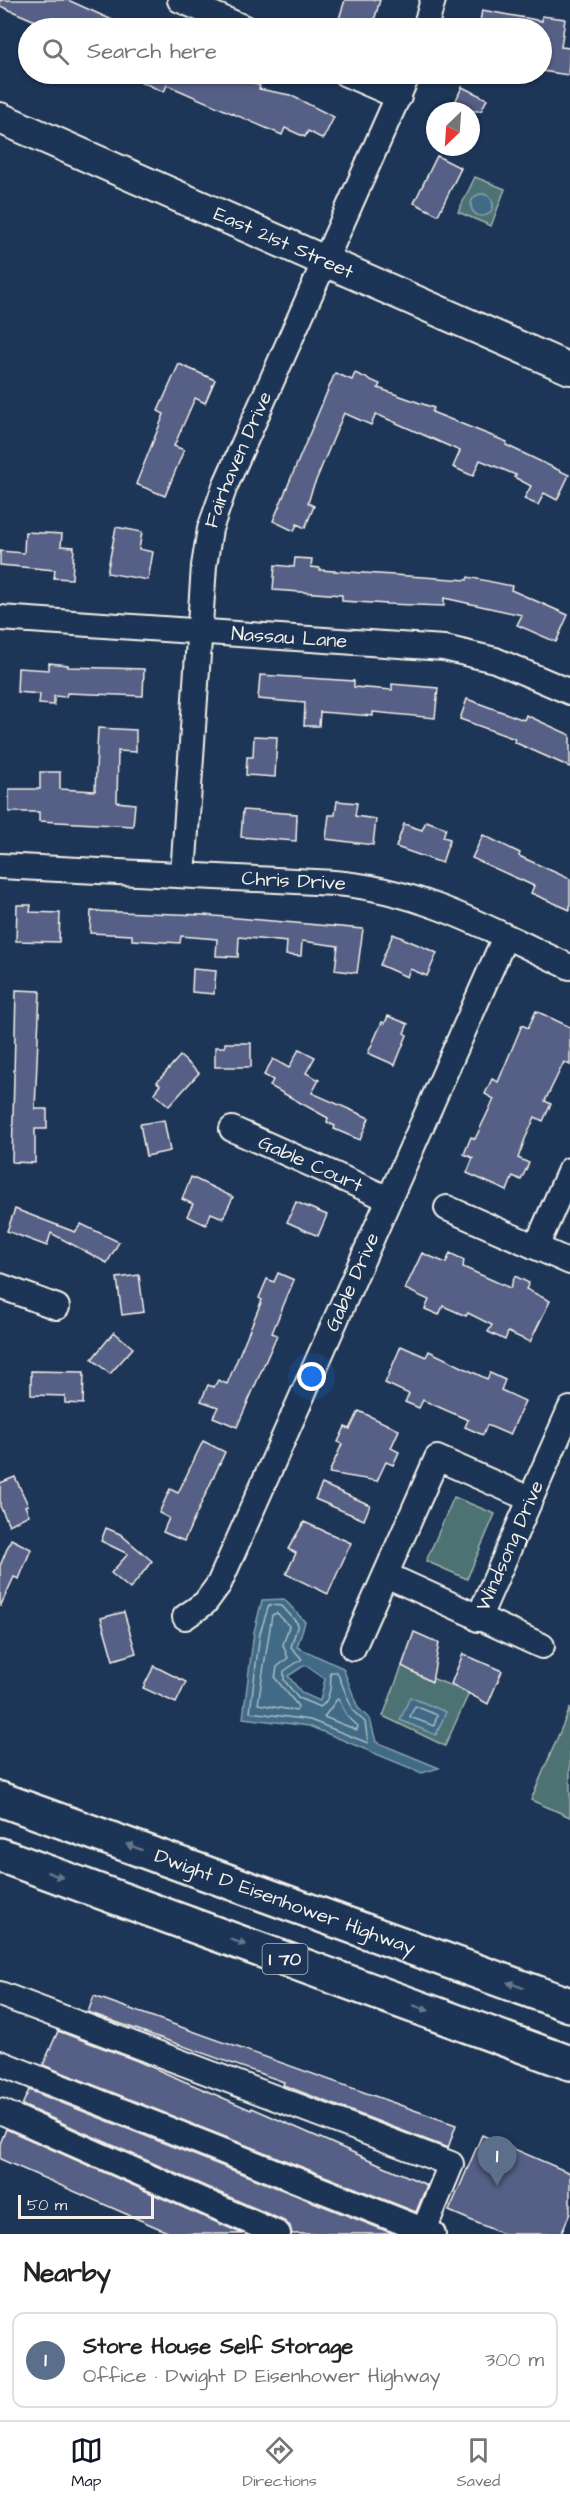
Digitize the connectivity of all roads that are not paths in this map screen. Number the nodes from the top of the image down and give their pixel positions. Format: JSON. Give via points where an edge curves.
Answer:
{"nodes":[{"id":1,"x":180,"y":0,"type":"edge"},
{"id":2,"x":433,"y":0,"type":"edge"},
{"id":3,"x":222,"y":18,"type":"edge"},
{"id":4,"x":428,"y":18,"type":"edge"},
{"id":5,"x":369,"y":84,"type":"edge"},
{"id":6,"x":404,"y":84,"type":"edge"},
{"id":7,"x":399,"y":97,"type":"junction"},
{"id":8,"x":0,"y":118,"type":"edge"},
{"id":9,"x":326,"y":262,"type":"junction"},
{"id":10,"x":570,"y":369,"type":"edge"},
{"id":11,"x":0,"y":618,"type":"edge"},
{"id":12,"x":200,"y":631,"type":"junction"},
{"id":13,"x":570,"y":692,"type":"edge"},
{"id":14,"x":0,"y":866,"type":"edge"},
{"id":15,"x":183,"y":875,"type":"junction"},
{"id":16,"x":505,"y":937,"type":"junction"},
{"id":17,"x":570,"y":967,"type":"edge"},
{"id":18,"x":232,"y":1129,"type":"dead end"},
{"id":19,"x":570,"y":1170,"type":"edge"},
{"id":20,"x":389,"y":1199,"type":"junction"},
{"id":21,"x":447,"y":1208,"type":"dead end"},
{"id":22,"x":536,"y":1247,"type":"junction"},
{"id":23,"x":570,"y":1262,"type":"edge"},
{"id":24,"x":0,"y":1286,"type":"edge"},
{"id":25,"x":57,"y":1307,"type":"dead end"},
{"id":26,"x":570,"y":1409,"type":"edge"},
{"id":27,"x":530,"y":1499,"type":"junction"},
{"id":28,"x":386,"y":1575,"type":"junction"},
{"id":29,"x":185,"y":1617,"type":"dead end"},
{"id":30,"x":478,"y":1619,"type":"junction"},
{"id":31,"x":542,"y":1646,"type":"dead end"},
{"id":32,"x":353,"y":1648,"type":"dead end"},
{"id":33,"x":0,"y":1799,"type":"edge"},
{"id":34,"x":0,"y":1855,"type":"edge"},
{"id":35,"x":0,"y":1994,"type":"edge"},
{"id":36,"x":570,"y":2005,"type":"edge"},
{"id":37,"x":0,"y":2063,"type":"edge"},
{"id":38,"x":570,"y":2063,"type":"edge"},
{"id":39,"x":0,"y":2111,"type":"edge"},
{"id":40,"x":429,"y":2232,"type":"edge"},
{"id":41,"x":278,"y":2234,"type":"edge"}],
"edges":[{"from":1,"to":3,"type":"street"},
{"from":2,"to":4,"type":"street"},
{"from":5,"to":7,"type":"street"},
{"from":6,"to":7,"type":"street","name":"Fairhaven Drive"},
{"from":7,"to":9,"type":"street","name":"Fairhaven Drive"},
{"from":8,"to":9,"type":"main road","name":"East 21st Street"},
{"from":9,"to":10,"type":"main road","name":"East 21st Street"},
{"from":9,"to":12,"type":"street","name":"Fairhaven Drive","via":[[216,509],[204,566]]},
{"from":11,"to":12,"type":"street","name":"Nassau Lane"},
{"from":12,"to":13,"type":"street","name":"Nassau Lane","via":[[444,648],[495,660]]},
{"from":12,"to":15,"type":"street","name":"Fairhaven Drive"},
{"from":14,"to":15,"type":"street","name":"Chris Drive"},
{"from":15,"to":16,"type":"street","name":"Chris Drive","via":[[373,888],[421,900]]},
{"from":16,"to":17,"type":"street","name":"Chris Drive"},
{"from":16,"to":20,"type":"street","name":"Gable Drive"},
{"from":18,"to":20,"type":"street","name":"Gable Court"},
{"from":19,"to":22,"type":"street"},
{"from":20,"to":29,"type":"street","name":"Gable Drive","via":[[219,1584],[206,1603]]},
{"from":21,"to":22,"type":"street"},
{"from":22,"to":23,"type":"street"},
{"from":24,"to":25,"type":"street"},
{"from":26,"to":27,"type":"street","name":"Windsong Drive"},
{"from":27,"to":28,"type":"street","via":[[437,1458]]},
{"from":27,"to":30,"type":"street","name":"Windsong Drive"},
{"from":28,"to":30,"type":"street"},
{"from":28,"to":32,"type":"street"},
{"from":30,"to":31,"type":"street","name":"Windsong Drive"},
{"from":36,"to":33,"type":"highway","name":"Dwight D Eisenhower Highway","one_way":true},
{"from":34,"to":38,"type":"highway","number":"I 70","one_way":true},
{"from":35,"to":40,"type":"street","via":[[451,2164]]},
{"from":37,"to":40,"type":"street"},
{"from":39,"to":41,"type":"street"}]}
